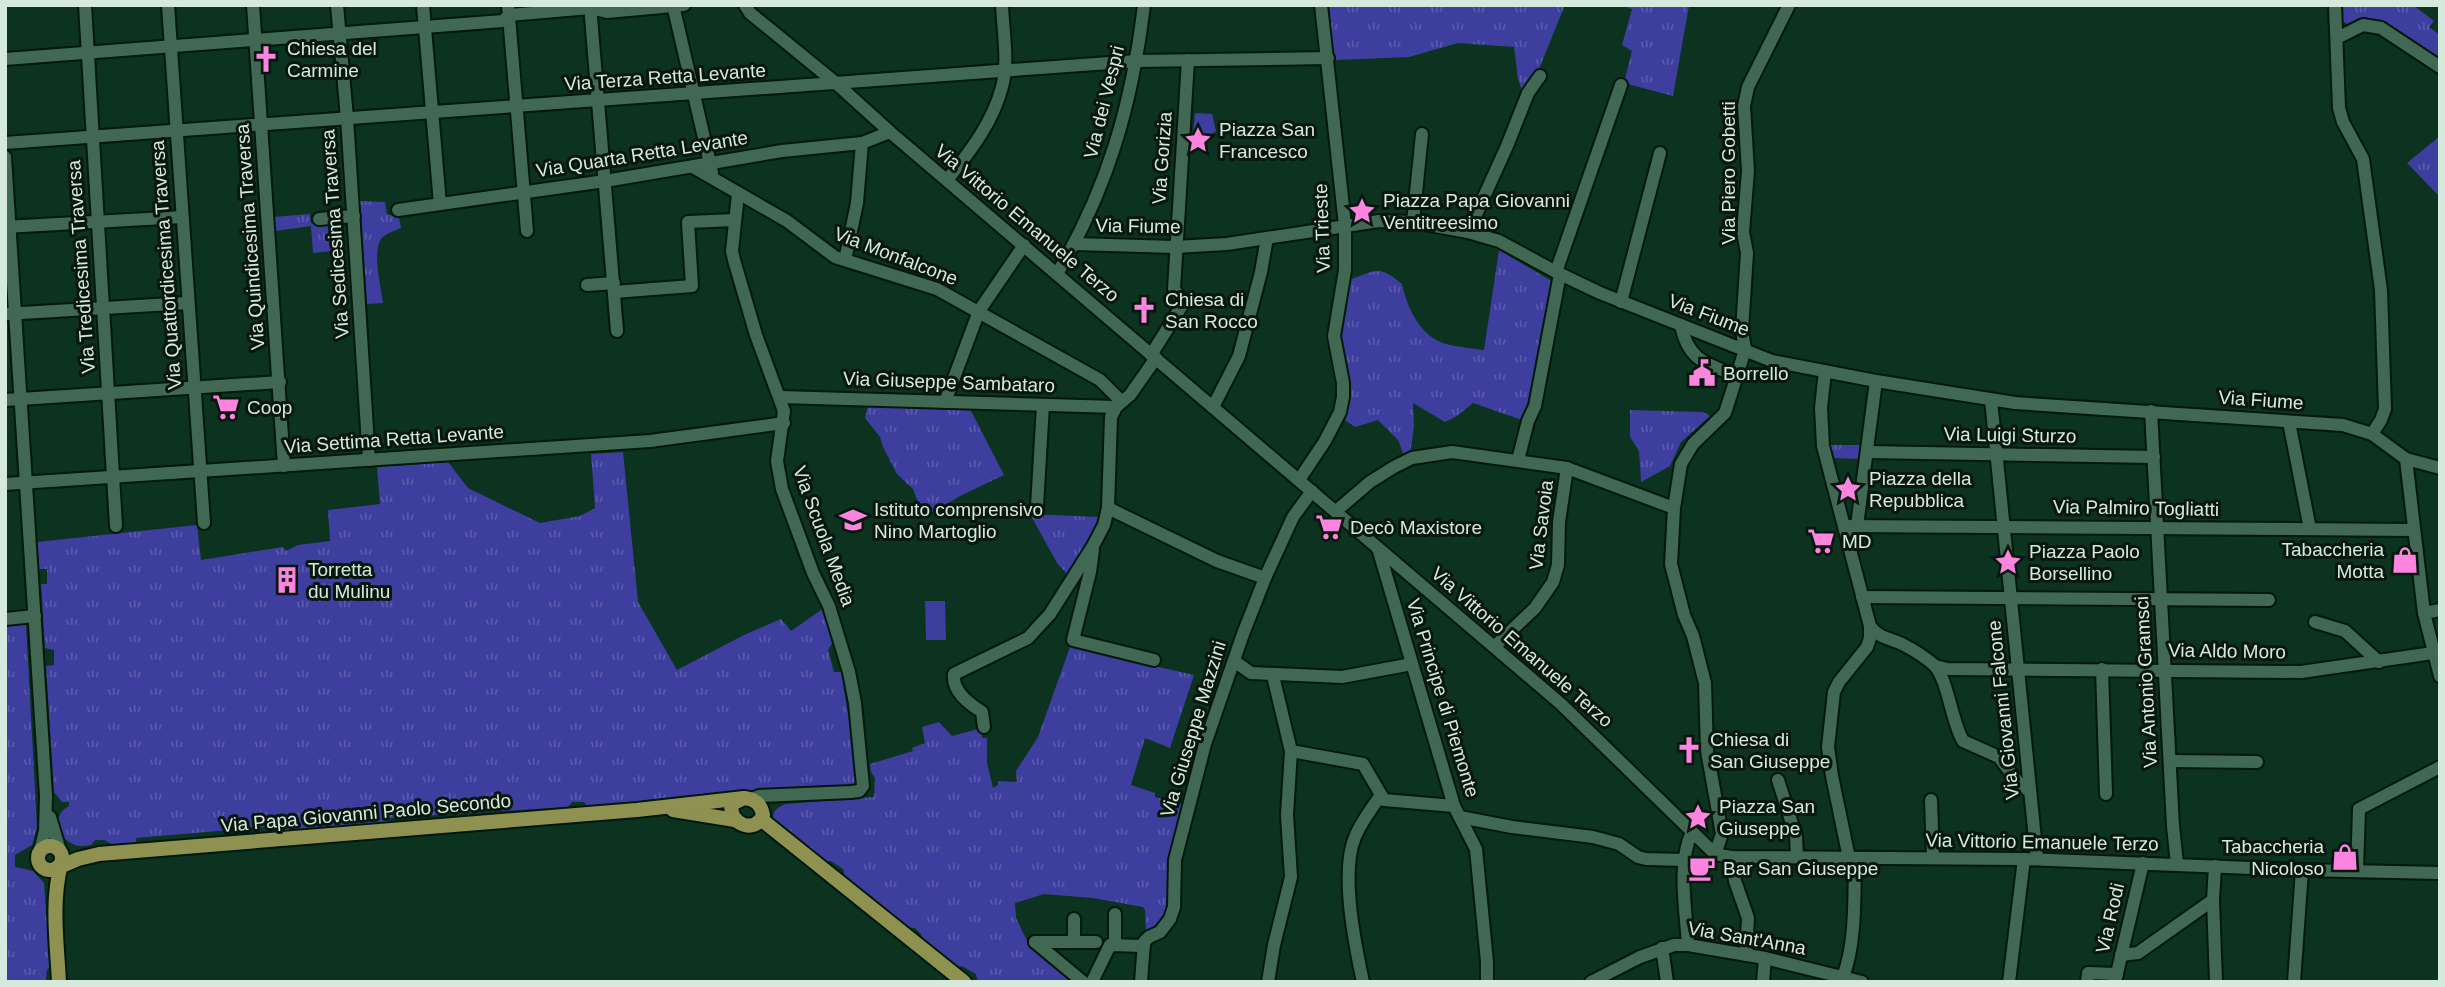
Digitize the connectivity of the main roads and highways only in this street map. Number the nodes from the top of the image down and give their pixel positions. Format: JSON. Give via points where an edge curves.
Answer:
{"nodes":[{"id":1,"x":748,"y":799,"type":"junction"},
{"id":2,"x":637,"y":810,"type":"junction"},
{"id":3,"x":735,"y":820,"type":"junction"},
{"id":4,"x":758,"y":821,"type":"junction"},
{"id":5,"x":59,"y":858,"type":"junction"},
{"id":6,"x":40,"y":859,"type":"junction"},
{"id":7,"x":54,"y":908,"type":"junction"},
{"id":8,"x":59,"y":982,"type":"edge"},
{"id":9,"x":964,"y":982,"type":"edge"}],
"edges":[{"from":1,"to":2,"type":"main road"},
{"from":1,"to":3,"type":"main road","via":[[732,804]]},
{"from":1,"to":4,"type":"main road","via":[[759,804]]},
{"from":2,"to":3,"type":"main road"},
{"from":2,"to":5,"type":"main road","name":"Via Papa Giovanni Paolo Secondo"},
{"from":3,"to":4,"type":"main road"},
{"from":4,"to":9,"type":"main road"},
{"from":5,"to":6,"type":"main road","via":[[46,848]]},
{"from":5,"to":6,"type":"main road","name":"Via Papa Giovanni Paolo Secondo","via":[[47,870]]},
{"from":5,"to":7,"type":"main road"},
{"from":6,"to":7,"type":"main road"},
{"from":7,"to":8,"type":"main road"}]}
